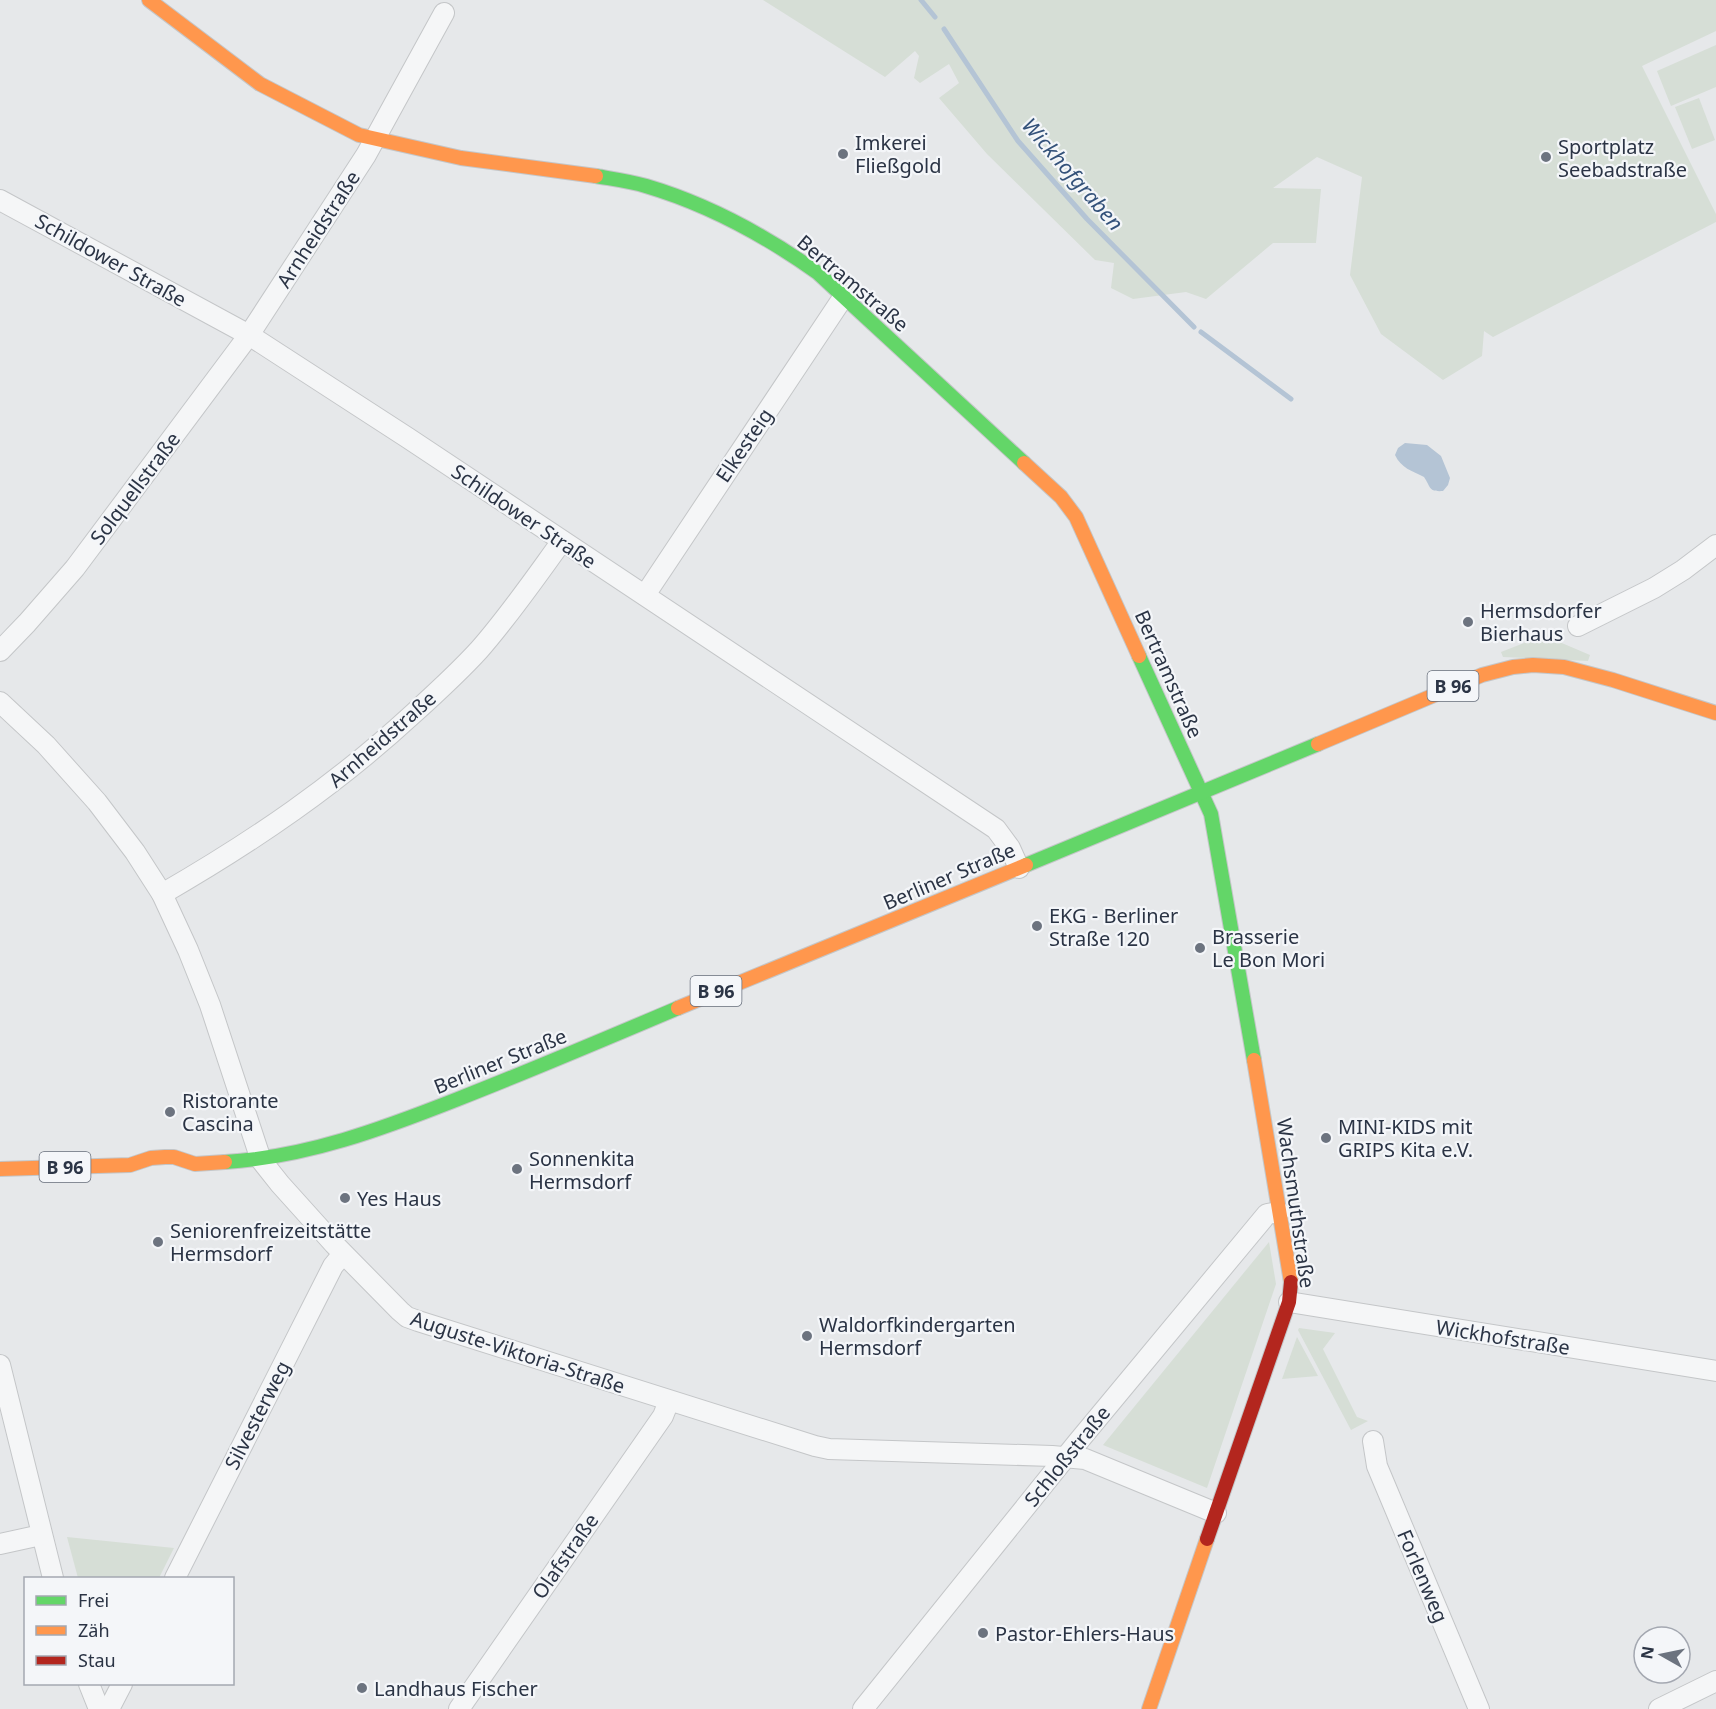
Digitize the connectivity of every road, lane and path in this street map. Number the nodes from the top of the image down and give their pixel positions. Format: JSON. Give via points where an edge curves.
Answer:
{"nodes":[{"id":1,"x":149,"y":0,"type":"edge"},
{"id":2,"x":444,"y":13,"type":"dead end"},
{"id":3,"x":375,"y":140,"type":"junction"},
{"id":4,"x":0,"y":200,"type":"edge"},
{"id":5,"x":844,"y":296,"type":"junction"},
{"id":6,"x":260,"y":317,"type":"joint"},
{"id":7,"x":249,"y":335,"type":"junction"},
{"id":8,"x":562,"y":541,"type":"junction"},
{"id":9,"x":1716,"y":545,"type":"edge"},
{"id":10,"x":645,"y":595,"type":"junction"},
{"id":11,"x":1578,"y":626,"type":"dead end"},
{"id":12,"x":0,"y":651,"type":"edge"},
{"id":13,"x":0,"y":702,"type":"edge"},
{"id":14,"x":1716,"y":713,"type":"edge"},
{"id":15,"x":1201,"y":793,"type":"junction"},
{"id":16,"x":1019,"y":868,"type":"junction"},
{"id":17,"x":162,"y":894,"type":"junction"},
{"id":18,"x":261,"y":1160,"type":"junction"},
{"id":19,"x":195,"y":1164,"type":"junction"},
{"id":20,"x":130,"y":1165,"type":"junction"},
{"id":21,"x":0,"y":1169,"type":"edge"},
{"id":22,"x":176,"y":1172,"type":"dead end"},
{"id":23,"x":152,"y":1173,"type":"dead end"},
{"id":24,"x":1280,"y":1212,"type":"junction"},
{"id":25,"x":343,"y":1254,"type":"junction"},
{"id":26,"x":1289,"y":1302,"type":"junction"},
{"id":27,"x":0,"y":1365,"type":"edge"},
{"id":28,"x":1716,"y":1371,"type":"edge"},
{"id":29,"x":669,"y":1401,"type":"junction"},
{"id":30,"x":1373,"y":1441,"type":"dead end"},
{"id":31,"x":1066,"y":1458,"type":"junction"},
{"id":32,"x":1216,"y":1513,"type":"junction"},
{"id":33,"x":41,"y":1535,"type":"junction"},
{"id":34,"x":0,"y":1544,"type":"edge"},
{"id":35,"x":52,"y":1577,"type":"edge"},
{"id":36,"x":176,"y":1577,"type":"edge"},
{"id":37,"x":1716,"y":1680,"type":"edge"},
{"id":38,"x":89,"y":1685,"type":"edge"},
{"id":39,"x":121,"y":1685,"type":"edge"},
{"id":40,"x":99,"y":1709,"type":"edge"},
{"id":41,"x":109,"y":1709,"type":"edge"},
{"id":42,"x":459,"y":1709,"type":"edge"},
{"id":43,"x":863,"y":1709,"type":"edge"},
{"id":44,"x":1149,"y":1709,"type":"edge"},
{"id":45,"x":1479,"y":1709,"type":"edge"},
{"id":46,"x":1659,"y":1709,"type":"edge"}],
"edges":[{"from":1,"to":3,"type":"street","name":"Bertramstraße","via":[[260,84]]},
{"from":2,"to":3,"type":"street"},
{"from":3,"to":5,"type":"street","name":"Bertramstraße","via":[[461,158],[644,185],[747,228],[789,252]]},
{"from":3,"to":6,"type":"street","name":"Arnheidstraße"},
{"from":4,"to":7,"type":"street","name":"Schildower Straße"},
{"from":5,"to":10,"type":"street","name":"Elkesteig"},
{"from":5,"to":15,"type":"street","name":"Bertramstraße","via":[[1061,497],[1076,517]]},
{"from":6,"to":7,"type":"street","name":"Solquellstraße"},
{"from":7,"to":8,"type":"street","name":"Schildower Straße"},
{"from":7,"to":12,"type":"street","name":"Solquellstraße","via":[[75,568]]},
{"from":8,"to":10,"type":"street","name":"Schildower Straße"},
{"from":8,"to":17,"type":"street","name":"Arnheidstraße","via":[[478,651],[385,740],[307,802]]},
{"from":9,"to":11,"type":"street","via":[[1654,588]]},
{"from":10,"to":16,"type":"street","name":"Schildower Straße","via":[[996,829]]},
{"from":13,"to":17,"type":"street","name":"Auguste-Viktoria-Straße","via":[[46,745],[97,802]]},
{"from":14,"to":15,"type":"street","name":"Berliner Straße","number":"B 96","via":[[1564,667],[1513,667],[1463,682]]},
{"from":15,"to":16,"type":"street","name":"Berliner Straße","number":"B 96"},
{"from":15,"to":24,"type":"street","name":"Wachsmuthstraße","via":[[1215,832]]},
{"from":16,"to":18,"type":"street","name":"Berliner Straße","number":"B 96","via":[[398,1123],[331,1145]]},
{"from":17,"to":18,"type":"street","name":"Auguste-Viktoria-Straße","via":[[210,1005]]},
{"from":18,"to":19,"type":"street","name":"Berliner Straße","number":"B 96"},
{"from":18,"to":25,"type":"street","name":"Auguste-Viktoria-Straße"},
{"from":19,"to":20,"type":"street","name":"Berliner Straße","number":"B 96","via":[[165,1157]]},
{"from":19,"to":22,"type":"street","name":"Berliner Straße","number":"B 96"},
{"from":20,"to":21,"type":"street","name":"Berliner Straße","number":"B 96"},
{"from":20,"to":23,"type":"street","name":"Berliner Straße","number":"B 96"},
{"from":24,"to":26,"type":"street","name":"Wachsmuthstraße","via":[[1292,1287]]},
{"from":24,"to":31,"type":"street","name":"Schloßstraße","via":[[1267,1214]]},
{"from":25,"to":29,"type":"street","name":"Auguste-Viktoria-Straße","via":[[407,1317]]},
{"from":25,"to":36,"type":"street","name":"Silvesterweg","via":[[333,1266]]},
{"from":26,"to":28,"type":"street","name":"Wickhofstraße"},
{"from":26,"to":32,"type":"street","name":"Wachsmuthstraße"},
{"from":27,"to":33,"type":"street"},
{"from":29,"to":31,"type":"street","name":"Auguste-Viktoria-Straße","via":[[822,1448]]},
{"from":29,"to":42,"type":"street","name":"Olafstraße","via":[[663,1416]]},
{"from":30,"to":45,"type":"street","name":"Forlenweg","via":[[1377,1467]]},
{"from":31,"to":32,"type":"street","name":"Auguste-Viktoria-Straße","via":[[1085,1459]]},
{"from":31,"to":43,"type":"street","name":"Schloßstraße"},
{"from":32,"to":44,"type":"street","name":"Wachsmuthstraße"},
{"from":33,"to":34,"type":"street"},
{"from":33,"to":35,"type":"street"},
{"from":37,"to":46,"type":"street"},
{"from":38,"to":40,"type":"street"},
{"from":39,"to":41,"type":"street"}]}
